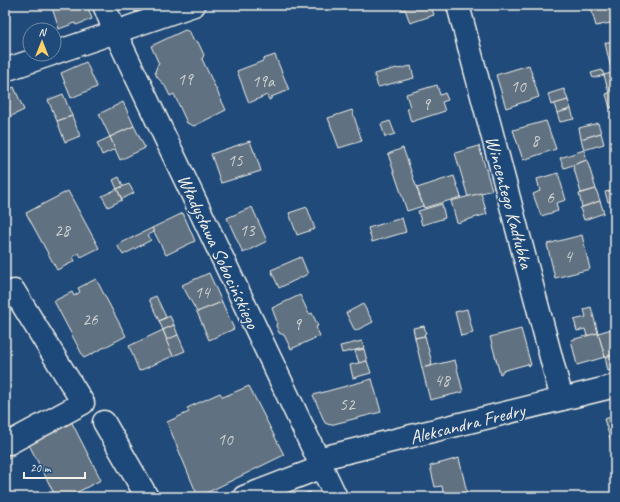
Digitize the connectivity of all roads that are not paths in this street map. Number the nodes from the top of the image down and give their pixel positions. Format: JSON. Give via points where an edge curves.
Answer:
{"nodes":[{"id":1,"x":104,"y":5,"type":"edge"},
{"id":2,"x":194,"y":5,"type":"edge"},
{"id":3,"x":458,"y":5,"type":"edge"},
{"id":4,"x":115,"y":32,"type":"junction"},
{"id":5,"x":62,"y":51,"type":"edge"},
{"id":6,"x":29,"y":62,"type":"edge"},
{"id":7,"x":5,"y":70,"type":"edge"},
{"id":8,"x":14,"y":291,"type":"dead end"},
{"id":9,"x":615,"y":386,"type":"edge"},
{"id":10,"x":562,"y":399,"type":"junction"},
{"id":11,"x":104,"y":422,"type":"dead end"},
{"id":12,"x":9,"y":443,"type":"dead end"},
{"id":13,"x":320,"y":463,"type":"junction"},
{"id":14,"x":146,"y":497,"type":"edge"},
{"id":15,"x":244,"y":497,"type":"edge"},
{"id":16,"x":336,"y":497,"type":"edge"}],
"edges":[{"from":1,"to":4,"type":"street","name":"Władysława Sobocińskiego"},
{"from":2,"to":4,"type":"street"},
{"from":3,"to":10,"type":"street","name":"Wincentego Kadłubka"},
{"from":4,"to":5,"type":"street"},
{"from":4,"to":13,"type":"street","name":"Władysława Sobocińskiego"},
{"from":6,"to":7,"type":"street"},
{"from":8,"to":12,"type":"street","via":[[83,403]]},
{"from":9,"to":10,"type":"street","name":"Aleksandra Fredry"},
{"from":10,"to":13,"type":"street","name":"Aleksandra Fredry"},
{"from":11,"to":14,"type":"street"},
{"from":13,"to":15,"type":"street","name":"Aleksandra Fredry"},
{"from":13,"to":16,"type":"street","name":"Władysława Sobocińskiego"}]}
